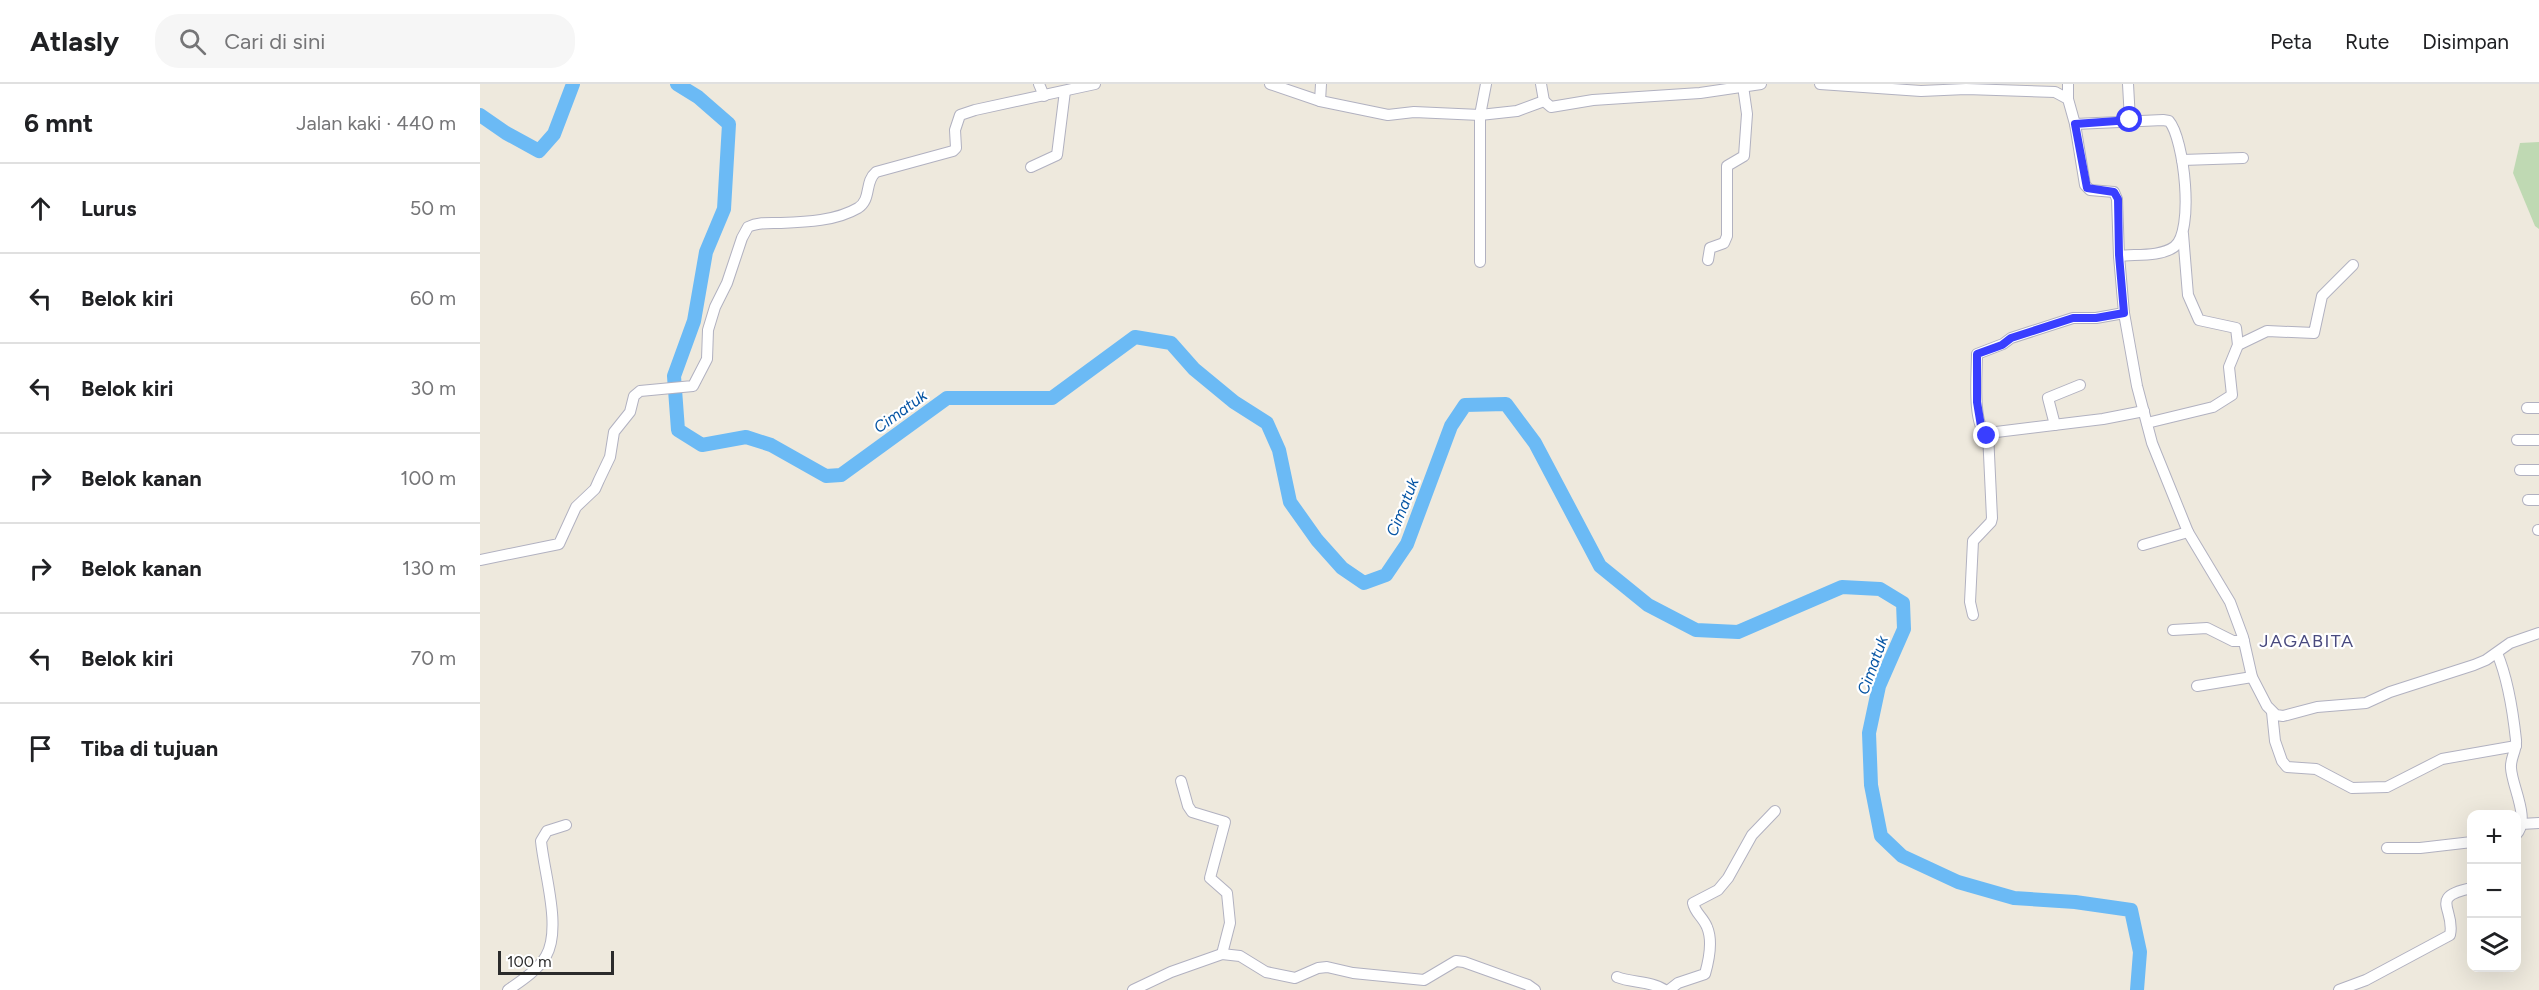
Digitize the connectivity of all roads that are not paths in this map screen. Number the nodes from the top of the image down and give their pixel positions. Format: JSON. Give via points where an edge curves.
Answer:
{"nodes":[{"id":1,"x":1039,"y":84,"type":"edge"},
{"id":2,"x":1095,"y":84,"type":"edge"},
{"id":3,"x":1270,"y":84,"type":"edge"},
{"id":4,"x":1322,"y":84,"type":"edge"},
{"id":5,"x":1486,"y":84,"type":"edge"},
{"id":6,"x":1541,"y":84,"type":"edge"},
{"id":7,"x":1761,"y":84,"type":"edge"},
{"id":8,"x":1820,"y":84,"type":"edge"},
{"id":9,"x":2068,"y":84,"type":"edge"},
{"id":10,"x":2128,"y":84,"type":"edge"},
{"id":11,"x":1743,"y":86,"type":"junction"},
{"id":12,"x":1065,"y":91,"type":"junction"},
{"id":13,"x":1044,"y":96,"type":"junction"},
{"id":14,"x":2068,"y":99,"type":"junction"},
{"id":15,"x":1320,"y":101,"type":"junction"},
{"id":16,"x":1544,"y":101,"type":"junction"},
{"id":17,"x":1480,"y":115,"type":"junction"},
{"id":18,"x":2130,"y":120,"type":"junction"},
{"id":19,"x":2075,"y":124,"type":"junction"},
{"id":20,"x":2243,"y":158,"type":"dead end"},
{"id":21,"x":2181,"y":160,"type":"junction"},
{"id":22,"x":1031,"y":167,"type":"dead end"},
{"id":23,"x":2182,"y":234,"type":"junction"},
{"id":24,"x":2119,"y":255,"type":"junction"},
{"id":25,"x":1708,"y":260,"type":"dead end"},
{"id":26,"x":1479,"y":262,"type":"dead end"},
{"id":27,"x":2354,"y":265,"type":"dead end"},
{"id":28,"x":2124,"y":313,"type":"junction"},
{"id":29,"x":2238,"y":345,"type":"junction"},
{"id":30,"x":2080,"y":385,"type":"dead end"},
{"id":31,"x":2527,"y":408,"type":"dead end"},
{"id":32,"x":2539,"y":408,"type":"edge"},
{"id":33,"x":2144,"y":411,"type":"junction"},
{"id":34,"x":2147,"y":423,"type":"junction"},
{"id":35,"x":2055,"y":425,"type":"junction"},
{"id":36,"x":1987,"y":436,"type":"junction"},
{"id":37,"x":2517,"y":440,"type":"dead end"},
{"id":38,"x":2539,"y":440,"type":"edge"},
{"id":39,"x":2520,"y":470,"type":"dead end"},
{"id":40,"x":2539,"y":470,"type":"edge"},
{"id":41,"x":2188,"y":532,"type":"junction"},
{"id":42,"x":2143,"y":545,"type":"dead end"},
{"id":43,"x":480,"y":560,"type":"edge"},
{"id":44,"x":1973,"y":615,"type":"dead end"},
{"id":45,"x":2173,"y":630,"type":"dead end"},
{"id":46,"x":2539,"y":633,"type":"edge"},
{"id":47,"x":2244,"y":641,"type":"junction"},
{"id":48,"x":2497,"y":653,"type":"junction"},
{"id":49,"x":2252,"y":677,"type":"junction"},
{"id":50,"x":2197,"y":686,"type":"dead end"},
{"id":51,"x":2272,"y":712,"type":"junction"},
{"id":52,"x":2516,"y":746,"type":"junction"},
{"id":53,"x":1181,"y":781,"type":"dead end"},
{"id":54,"x":2518,"y":810,"type":"edge"},
{"id":55,"x":1775,"y":811,"type":"dead end"},
{"id":56,"x":2539,"y":823,"type":"edge"},
{"id":57,"x":2521,"y":824,"type":"edge"},
{"id":58,"x":566,"y":825,"type":"dead end"},
{"id":59,"x":2467,"y":843,"type":"edge"},
{"id":60,"x":2387,"y":848,"type":"dead end"},
{"id":61,"x":2467,"y":889,"type":"edge"},
{"id":62,"x":1222,"y":954,"type":"junction"},
{"id":63,"x":1617,"y":977,"type":"dead end"},
{"id":64,"x":508,"y":990,"type":"edge"},
{"id":65,"x":1134,"y":990,"type":"edge"},
{"id":66,"x":1535,"y":990,"type":"edge"},
{"id":67,"x":1667,"y":990,"type":"edge"},
{"id":68,"x":2339,"y":990,"type":"edge"}],
"edges":[{"from":1,"to":13,"type":"street"},
{"from":2,"to":12,"type":"street"},
{"from":3,"to":15,"type":"street"},
{"from":4,"to":15,"type":"street"},
{"from":5,"to":17,"type":"street"},
{"from":6,"to":16,"type":"street"},
{"from":7,"to":11,"type":"street"},
{"from":8,"to":14,"type":"street","via":[[1921,91],[2055,92]]},
{"from":9,"to":14,"type":"street"},
{"from":10,"to":18,"type":"street"},
{"from":11,"to":16,"type":"street","via":[[1551,107]]},
{"from":11,"to":25,"type":"street","via":[[1747,114],[1743,156],[1727,166],[1727,236],[1724,243],[1710,248]]},
{"from":12,"to":13,"type":"street"},
{"from":12,"to":22,"type":"street","via":[[1057,156]]},
{"from":13,"to":43,"type":"street","via":[[960,115],[953,151],[876,172],[860,207],[811,221],[748,227],[734,257],[728,283],[718,298],[708,330],[707,359],[693,386],[640,391],[634,396],[630,412],[614,432],[609,457],[595,489],[576,507],[559,544]]},
{"from":14,"to":19,"type":"street"},
{"from":15,"to":17,"type":"street","via":[[1388,115]]},
{"from":16,"to":17,"type":"street","via":[[1517,111]]},
{"from":17,"to":26,"type":"street"},
{"from":18,"to":19,"type":"street"},
{"from":18,"to":21,"type":"street","via":[[2171,123]]},
{"from":19,"to":24,"type":"street","via":[[2087,188],[2114,192],[2118,199]]},
{"from":20,"to":21,"type":"street"},
{"from":21,"to":23,"type":"street","via":[[2186,194]]},
{"from":23,"to":24,"type":"street","via":[[2174,247],[2164,251]]},
{"from":23,"to":29,"type":"street","via":[[2188,295],[2199,320],[2236,328]]},
{"from":24,"to":28,"type":"street"},
{"from":27,"to":29,"type":"street","via":[[2322,296],[2314,333],[2267,331]]},
{"from":28,"to":33,"type":"street"},
{"from":28,"to":36,"type":"street","via":[[2073,318],[2011,338],[1977,354],[1977,402],[1982,432]]},
{"from":29,"to":34,"type":"street","via":[[2229,367],[2232,395],[2213,407]]},
{"from":30,"to":35,"type":"street","via":[[2048,398]]},
{"from":31,"to":32,"type":"street"},
{"from":33,"to":34,"type":"street"},
{"from":33,"to":35,"type":"street"},
{"from":34,"to":41,"type":"street"},
{"from":35,"to":36,"type":"street","via":[[1990,432]]},
{"from":36,"to":44,"type":"street","via":[[1992,518],[1973,541]]},
{"from":37,"to":38,"type":"street"},
{"from":39,"to":40,"type":"street"},
{"from":41,"to":42,"type":"street"},
{"from":41,"to":47,"type":"street","via":[[2230,602]]},
{"from":45,"to":47,"type":"street","via":[[2207,628],[2233,641]]},
{"from":46,"to":48,"type":"street","via":[[2510,643]]},
{"from":47,"to":49,"type":"street"},
{"from":48,"to":51,"type":"street","via":[[2474,665],[2366,703],[2317,707],[2283,716]]},
{"from":48,"to":52,"type":"street"},
{"from":49,"to":50,"type":"street"},
{"from":49,"to":51,"type":"street"},
{"from":51,"to":52,"type":"street","via":[[2275,741],[2287,767],[2316,769],[2352,788],[2387,787],[2442,759]]},
{"from":52,"to":54,"type":"street","via":[[2511,771]]},
{"from":53,"to":62,"type":"street","via":[[1192,812],[1224,822],[1210,878],[1227,893],[1230,923]]},
{"from":55,"to":67,"type":"street","via":[[1752,835],[1718,890],[1693,903],[1707,925],[1709,960],[1705,974],[1678,982]]},
{"from":56,"to":57,"type":"street"},
{"from":58,"to":64,"type":"street","via":[[547,831],[541,841],[552,942],[545,958]]},
{"from":59,"to":60,"type":"street"},
{"from":61,"to":68,"type":"street","via":[[2446,899],[2450,935],[2366,980]]},
{"from":62,"to":65,"type":"street"},
{"from":62,"to":66,"type":"street","via":[[1240,956],[1266,972],[1295,978],[1327,967],[1424,980],[1455,961],[1464,962]]},
{"from":63,"to":67,"type":"street"}]}
